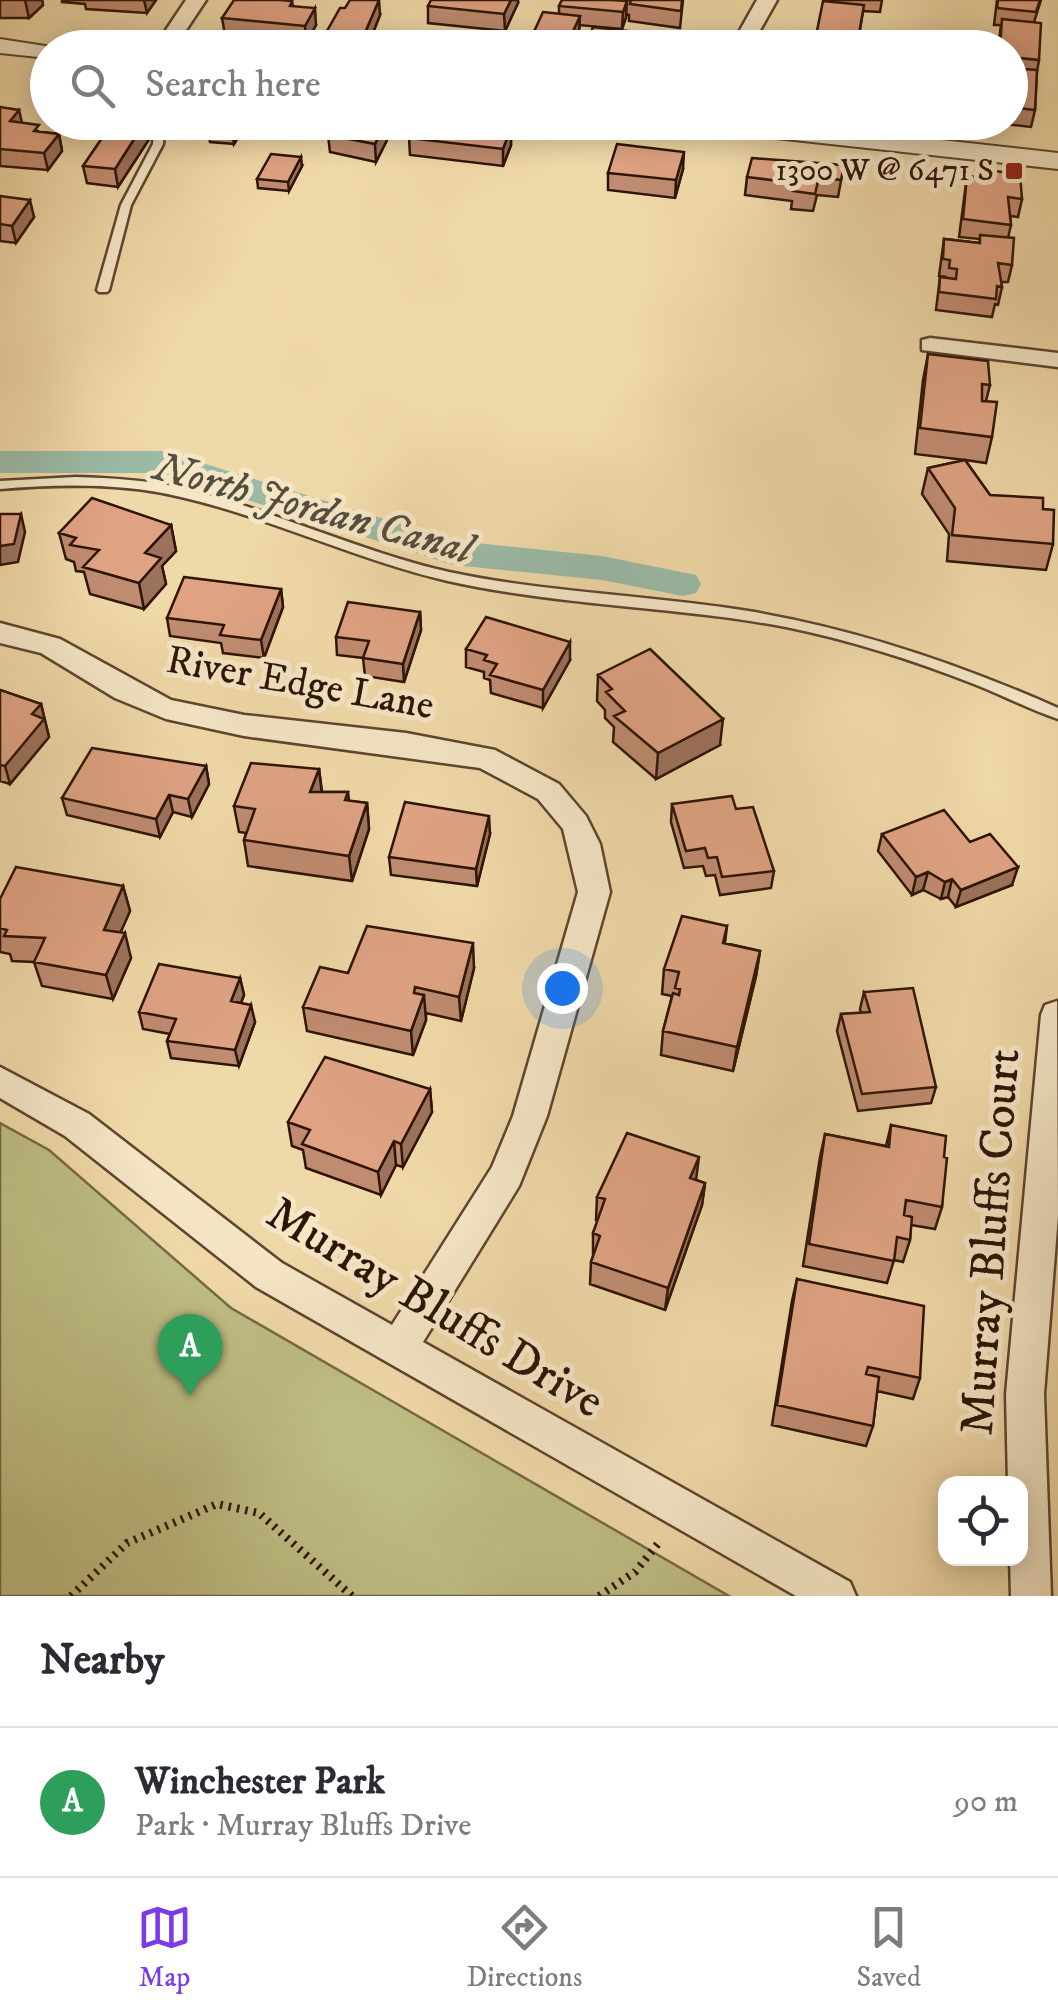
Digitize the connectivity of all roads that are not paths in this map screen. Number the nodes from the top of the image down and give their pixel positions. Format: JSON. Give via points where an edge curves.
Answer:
{"nodes":[{"id":1,"x":196,"y":0,"type":"edge"},
{"id":2,"x":767,"y":0,"type":"edge"},
{"id":3,"x":176,"y":30,"type":"edge"},
{"id":4,"x":750,"y":30,"type":"edge"},
{"id":5,"x":0,"y":46,"type":"edge"},
{"id":6,"x":30,"y":49,"type":"edge"},
{"id":7,"x":158,"y":140,"type":"edge"},
{"id":8,"x":867,"y":140,"type":"edge"},
{"id":9,"x":1058,"y":161,"type":"edge"},
{"id":10,"x":103,"y":290,"type":"dead end"},
{"id":11,"x":930,"y":344,"type":"dead end"},
{"id":12,"x":1058,"y":360,"type":"edge"},
{"id":13,"x":0,"y":485,"type":"edge"},
{"id":14,"x":0,"y":633,"type":"edge"},
{"id":15,"x":1058,"y":714,"type":"edge"},
{"id":16,"x":1057,"y":1015,"type":"edge"},
{"id":17,"x":0,"y":1081,"type":"edge"},
{"id":18,"x":397,"y":1351,"type":"junction"},
{"id":19,"x":836,"y":1596,"type":"edge"},
{"id":20,"x":1032,"y":1596,"type":"edge"}],
"edges":[{"from":1,"to":3,"type":"street"},
{"from":2,"to":4,"type":"street"},
{"from":5,"to":6,"type":"street"},
{"from":7,"to":10,"type":"lane","via":[[126,205]]},
{"from":8,"to":9,"type":"street"},
{"from":11,"to":12,"type":"street"},
{"from":13,"to":15,"type":"lane","via":[[74,481],[156,488],[453,577],[812,629],[950,668]]},
{"from":14,"to":18,"type":"street","name":"River Edge Lane","via":[[67,650],[166,709],[486,758],[554,794],[578,824],[592,857],[594,892],[525,1130],[487,1210]]},
{"from":16,"to":20,"type":"street","name":"Murray Bluffs Court","via":[[1026,1394]]},
{"from":17,"to":18,"type":"street","name":"Murray Bluffs Drive","via":[[77,1125],[269,1275]]},
{"from":18,"to":19,"type":"street","name":"Murray Bluffs Drive"}]}
